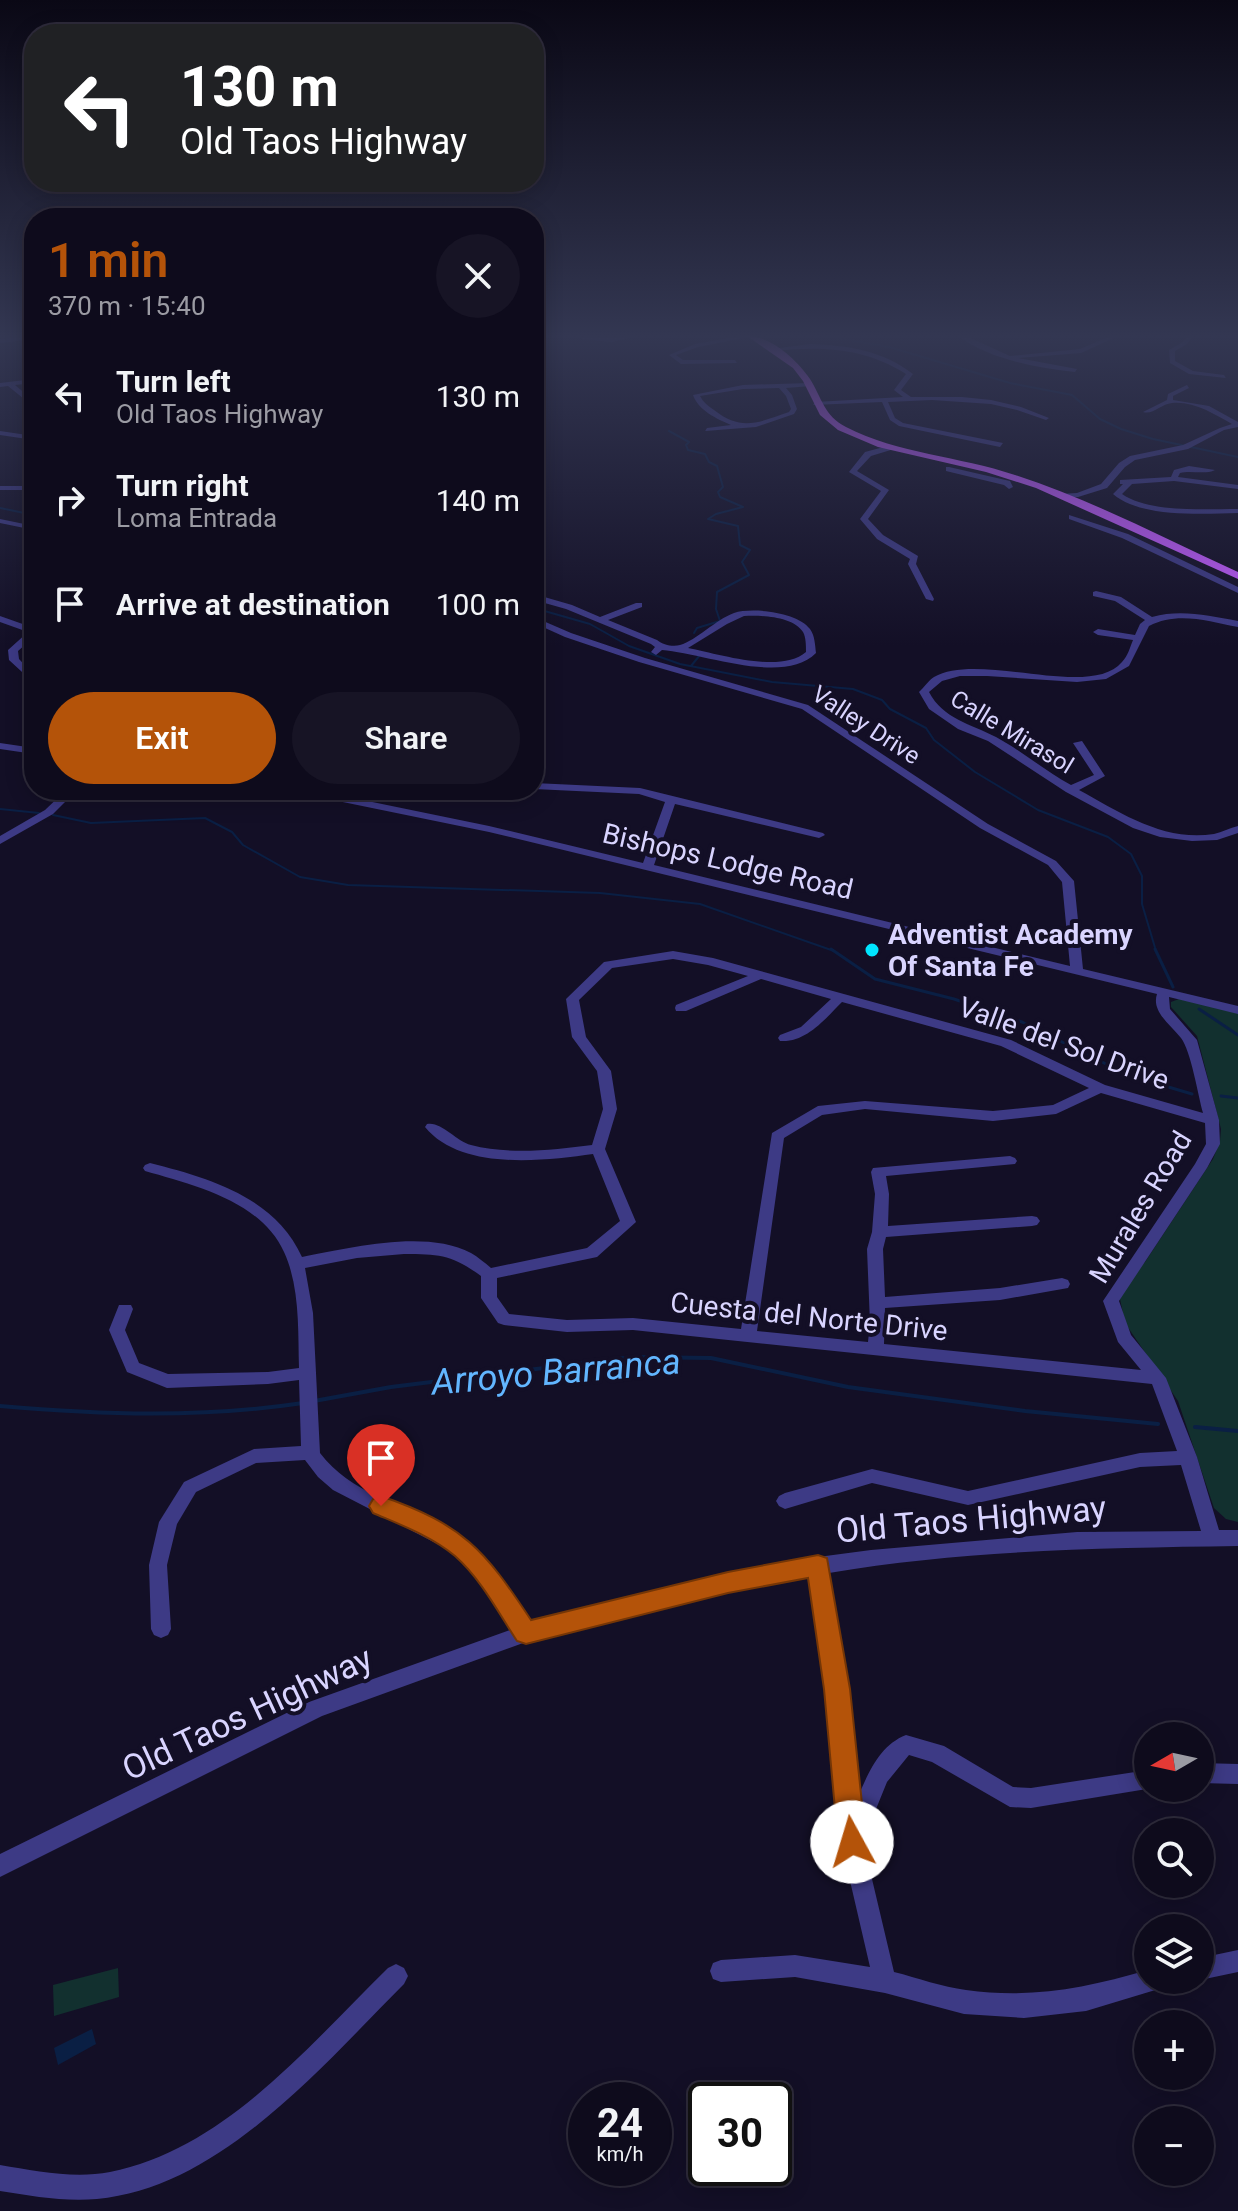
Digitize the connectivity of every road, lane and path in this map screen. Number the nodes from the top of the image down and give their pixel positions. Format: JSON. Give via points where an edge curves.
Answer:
{"nodes":[{"id":1,"x":870,"y":439,"type":"edge"},
{"id":2,"x":971,"y":439,"type":"edge"},
{"id":3,"x":1203,"y":439,"type":"edge"},
{"id":4,"x":1000,"y":445,"type":"dead end"},
{"id":5,"x":1133,"y":446,"type":"dead end"},
{"id":6,"x":891,"y":447,"type":"junction"},
{"id":7,"x":1150,"y":454,"type":"junction"},
{"id":8,"x":949,"y":469,"type":"dead end"},
{"id":9,"x":1211,"y":470,"type":"dead end"},
{"id":10,"x":1020,"y":479,"type":"junction"},
{"id":11,"x":1111,"y":479,"type":"junction"},
{"id":12,"x":1174,"y":479,"type":"junction"},
{"id":13,"x":1129,"y":483,"type":"junction"},
{"id":14,"x":1238,"y":487,"type":"edge"},
{"id":15,"x":0,"y":488,"type":"edge"},
{"id":16,"x":24,"y":488,"type":"edge"},
{"id":17,"x":1063,"y":496,"type":"junction"},
{"id":18,"x":1238,"y":511,"type":"edge"},
{"id":19,"x":1072,"y":517,"type":"dead end"},
{"id":20,"x":0,"y":521,"type":"edge"},
{"id":21,"x":24,"y":526,"type":"edge"},
{"id":22,"x":1238,"y":576,"type":"edge"},
{"id":23,"x":1238,"y":590,"type":"edge"},
{"id":24,"x":1096,"y":594,"type":"dead end"},
{"id":25,"x":930,"y":599,"type":"dead end"},
{"id":26,"x":544,"y":601,"type":"edge"},
{"id":27,"x":639,"y":605,"type":"dead end"},
{"id":28,"x":0,"y":619,"type":"edge"},
{"id":29,"x":599,"y":620,"type":"junction"},
{"id":30,"x":1151,"y":620,"type":"junction"},
{"id":31,"x":544,"y":624,"type":"edge"},
{"id":32,"x":1238,"y":624,"type":"edge"},
{"id":33,"x":24,"y":628,"type":"edge"},
{"id":34,"x":1098,"y":632,"type":"dead end"},
{"id":35,"x":1138,"y":638,"type":"junction"},
{"id":36,"x":24,"y":641,"type":"edge"},
{"id":37,"x":682,"y":648,"type":"junction"},
{"id":38,"x":659,"y":649,"type":"junction"},
{"id":39,"x":642,"y":660,"type":"junction"},
{"id":40,"x":24,"y":670,"type":"edge"},
{"id":41,"x":1078,"y":743,"type":"dead end"},
{"id":42,"x":0,"y":746,"type":"edge"},
{"id":43,"x":24,"y":750,"type":"edge"},
{"id":44,"x":544,"y":787,"type":"edge"},
{"id":45,"x":1070,"y":790,"type":"junction"},
{"id":46,"x":62,"y":800,"type":"edge"},
{"id":47,"x":351,"y":800,"type":"edge"},
{"id":48,"x":671,"y":800,"type":"junction"},
{"id":49,"x":0,"y":828,"type":"edge"},
{"id":50,"x":1238,"y":829,"type":"edge"},
{"id":51,"x":19,"y":832,"type":"junction"},
{"id":52,"x":819,"y":835,"type":"dead end"},
{"id":53,"x":0,"y":841,"type":"edge"},
{"id":54,"x":648,"y":866,"type":"junction"},
{"id":55,"x":1077,"y":970,"type":"junction"},
{"id":56,"x":761,"y":975,"type":"junction"},
{"id":57,"x":1164,"y":992,"type":"junction"},
{"id":58,"x":840,"y":997,"type":"junction"},
{"id":59,"x":681,"y":1008,"type":"dead end"},
{"id":60,"x":1238,"y":1010,"type":"edge"},
{"id":61,"x":785,"y":1038,"type":"dead end"},
{"id":62,"x":1100,"y":1088,"type":"junction"},
{"id":63,"x":1212,"y":1120,"type":"junction"},
{"id":64,"x":432,"y":1127,"type":"dead end"},
{"id":65,"x":598,"y":1149,"type":"junction"},
{"id":66,"x":1010,"y":1161,"type":"dead end"},
{"id":67,"x":150,"y":1168,"type":"dead end"},
{"id":68,"x":1032,"y":1221,"type":"dead end"},
{"id":69,"x":880,"y":1232,"type":"junction"},
{"id":70,"x":296,"y":1264,"type":"junction"},
{"id":71,"x":489,"y":1274,"type":"junction"},
{"id":72,"x":1062,"y":1284,"type":"dead end"},
{"id":73,"x":877,"y":1303,"type":"junction"},
{"id":74,"x":125,"y":1309,"type":"dead end"},
{"id":75,"x":748,"y":1336,"type":"junction"},
{"id":76,"x":875,"y":1349,"type":"junction"},
{"id":77,"x":1158,"y":1378,"type":"junction"},
{"id":78,"x":308,"y":1380,"type":"junction"},
{"id":79,"x":310,"y":1453,"type":"junction"},
{"id":80,"x":1188,"y":1457,"type":"junction"},
{"id":81,"x":785,"y":1501,"type":"dead end"},
{"id":82,"x":1212,"y":1537,"type":"junction"},
{"id":83,"x":1238,"y":1538,"type":"edge"},
{"id":84,"x":818,"y":1565,"type":"junction"},
{"id":85,"x":161,"y":1629,"type":"dead end"},
{"id":86,"x":526,"y":1633,"type":"junction"},
{"id":87,"x":1214,"y":1773,"type":"edge"},
{"id":88,"x":1238,"y":1774,"type":"edge"},
{"id":89,"x":1134,"y":1782,"type":"edge"},
{"id":90,"x":852,"y":1842,"type":"junction"},
{"id":91,"x":0,"y":1866,"type":"edge"},
{"id":92,"x":1238,"y":1961,"type":"edge"},
{"id":93,"x":1214,"y":1966,"type":"edge"},
{"id":94,"x":721,"y":1971,"type":"dead end"},
{"id":95,"x":396,"y":1976,"type":"dead end"},
{"id":96,"x":885,"y":1981,"type":"junction"},
{"id":97,"x":1134,"y":1986,"type":"edge"},
{"id":98,"x":0,"y":2178,"type":"edge"}],
"edges":[{"from":1,"to":6,"type":"main road"},
{"from":2,"to":4,"type":"street"},
{"from":3,"to":7,"type":"street"},
{"from":5,"to":7,"type":"street"},
{"from":6,"to":10,"type":"main road"},
{"from":6,"to":25,"type":"street","via":[[868,454],[853,472],[885,490],[864,519],[900,552],[897,559],[912,564]]},
{"from":7,"to":11,"type":"street","via":[[1126,462]]},
{"from":8,"to":10,"type":"street","via":[[1008,485]]},
{"from":9,"to":12,"type":"street","via":[[1181,470]]},
{"from":10,"to":17,"type":"main road"},
{"from":11,"to":13,"type":"street"},
{"from":11,"to":17,"type":"street","via":[[1104,486]]},
{"from":12,"to":13,"type":"street"},
{"from":12,"to":14,"type":"street"},
{"from":13,"to":18,"type":"street","via":[[1117,494],[1132,503]]},
{"from":15,"to":16,"type":"street"},
{"from":17,"to":22,"type":"main road"},
{"from":19,"to":23,"type":"street"},
{"from":20,"to":21,"type":"street"},
{"from":24,"to":30,"type":"street","via":[[1121,601]]},
{"from":26,"to":29,"type":"street"},
{"from":27,"to":29,"type":"street"},
{"from":28,"to":33,"type":"street"},
{"from":29,"to":38,"type":"street"},
{"from":30,"to":32,"type":"street","via":[[1183,615]]},
{"from":30,"to":35,"type":"street","name":"Calle Mirasol"},
{"from":31,"to":39,"type":"street","name":"Valley Drive"},
{"from":34,"to":35,"type":"street"},
{"from":35,"to":45,"type":"street","name":"Calle Mirasol","via":[[1128,663],[1107,675],[1071,679],[962,674],[940,678],[926,689],[926,701],[935,710],[992,739]]},
{"from":36,"to":40,"type":"street","via":[[13,650]]},
{"from":37,"to":37,"type":"street","via":[[779,665],[800,663],[811,653],[809,634],[801,625],[747,613]]},
{"from":37,"to":38,"type":"street"},
{"from":38,"to":39,"type":"street"},
{"from":39,"to":55,"type":"street","name":"Valley Drive","via":[[805,707],[984,826],[1057,866],[1069,884]]},
{"from":41,"to":45,"type":"street","via":[[1100,776]]},
{"from":42,"to":43,"type":"street"},
{"from":44,"to":48,"type":"street","via":[[640,791]]},
{"from":45,"to":50,"type":"street","name":"Calle Mirasol","via":[[1160,834],[1209,838]]},
{"from":46,"to":51,"type":"street"},
{"from":47,"to":54,"type":"street","name":"Bishops Lodge Road"},
{"from":48,"to":52,"type":"street"},
{"from":48,"to":54,"type":"street"},
{"from":49,"to":51,"type":"street"},
{"from":51,"to":53,"type":"street"},
{"from":54,"to":55,"type":"street","name":"Bishops Lodge Road"},
{"from":55,"to":57,"type":"street","name":"Bishops Lodge Road"},
{"from":56,"to":58,"type":"street","name":"Valle del Sol Drive"},
{"from":56,"to":59,"type":"street"},
{"from":56,"to":65,"type":"street","name":"Valle del Sol Drive","via":[[673,955],[608,965],[572,999],[579,1037],[604,1071],[610,1109]]},
{"from":57,"to":60,"type":"street","name":"Bishops Lodge Road"},
{"from":57,"to":63,"type":"street","name":"Murales Road","via":[[1164,1010],[1190,1040]]},
{"from":58,"to":61,"type":"street","via":[[806,1030]]},
{"from":58,"to":62,"type":"street","name":"Valle del Sol Drive","via":[[1006,1043]]},
{"from":62,"to":63,"type":"street","name":"Valle del Sol Drive"},
{"from":62,"to":75,"type":"street","via":[[1056,1109],[993,1116],[865,1105],[818,1111],[777,1136]]},
{"from":63,"to":77,"type":"street","name":"Murales Road","via":[[1213,1144],[1202,1165],[1111,1301],[1124,1338]]},
{"from":64,"to":65,"type":"street","via":[[453,1144],[500,1153]]},
{"from":65,"to":71,"type":"street","via":[[628,1222],[592,1253]]},
{"from":66,"to":69,"type":"street","via":[[878,1172]]},
{"from":67,"to":70,"type":"street","via":[[192,1178],[235,1197],[287,1242]]},
{"from":68,"to":69,"type":"street"},
{"from":69,"to":73,"type":"street","via":[[875,1249]]},
{"from":70,"to":71,"type":"street","via":[[356,1252],[418,1249],[461,1255]]},
{"from":70,"to":78,"type":"street"},
{"from":71,"to":75,"type":"street","name":"Cuesta del Norte Drive","via":[[489,1298],[504,1319]]},
{"from":72,"to":73,"type":"street"},
{"from":73,"to":76,"type":"street"},
{"from":74,"to":78,"type":"street","via":[[117,1330],[133,1367],[167,1381]]},
{"from":75,"to":76,"type":"street","name":"Cuesta del Norte Drive"},
{"from":76,"to":77,"type":"street","name":"Cuesta del Norte Drive"},
{"from":77,"to":80,"type":"street","name":"Murales Road"},
{"from":78,"to":79,"type":"street"},
{"from":79,"to":85,"type":"street","via":[[254,1456],[190,1487],[168,1522],[158,1565]]},
{"from":79,"to":86,"type":"street","via":[[328,1477],[463,1548]]},
{"from":80,"to":81,"type":"street","via":[[1140,1460],[968,1498],[872,1476]]},
{"from":80,"to":82,"type":"street","name":"Murales Road"},
{"from":82,"to":83,"type":"street","name":"Old Taos Highway"},
{"from":82,"to":84,"type":"street","name":"Old Taos Highway","via":[[1035,1542]]},
{"from":84,"to":86,"type":"street","name":"Old Taos Highway"},
{"from":84,"to":90,"type":"street"},
{"from":86,"to":91,"type":"street","name":"Old Taos Highway","via":[[316,1709]]},
{"from":87,"to":88,"type":"street"},
{"from":89,"to":90,"type":"street","via":[[1010,1797],[937,1753],[906,1745],[879,1771]]},
{"from":90,"to":96,"type":"street"},
{"from":92,"to":93,"type":"street"},
{"from":94,"to":96,"type":"street","via":[[795,1966]]},
{"from":95,"to":98,"type":"street","via":[[275,2094],[208,2145],[159,2173],[94,2186],[55,2187]]},
{"from":96,"to":97,"type":"street","via":[[964,2002],[1024,2006],[1086,1999]]}]}
